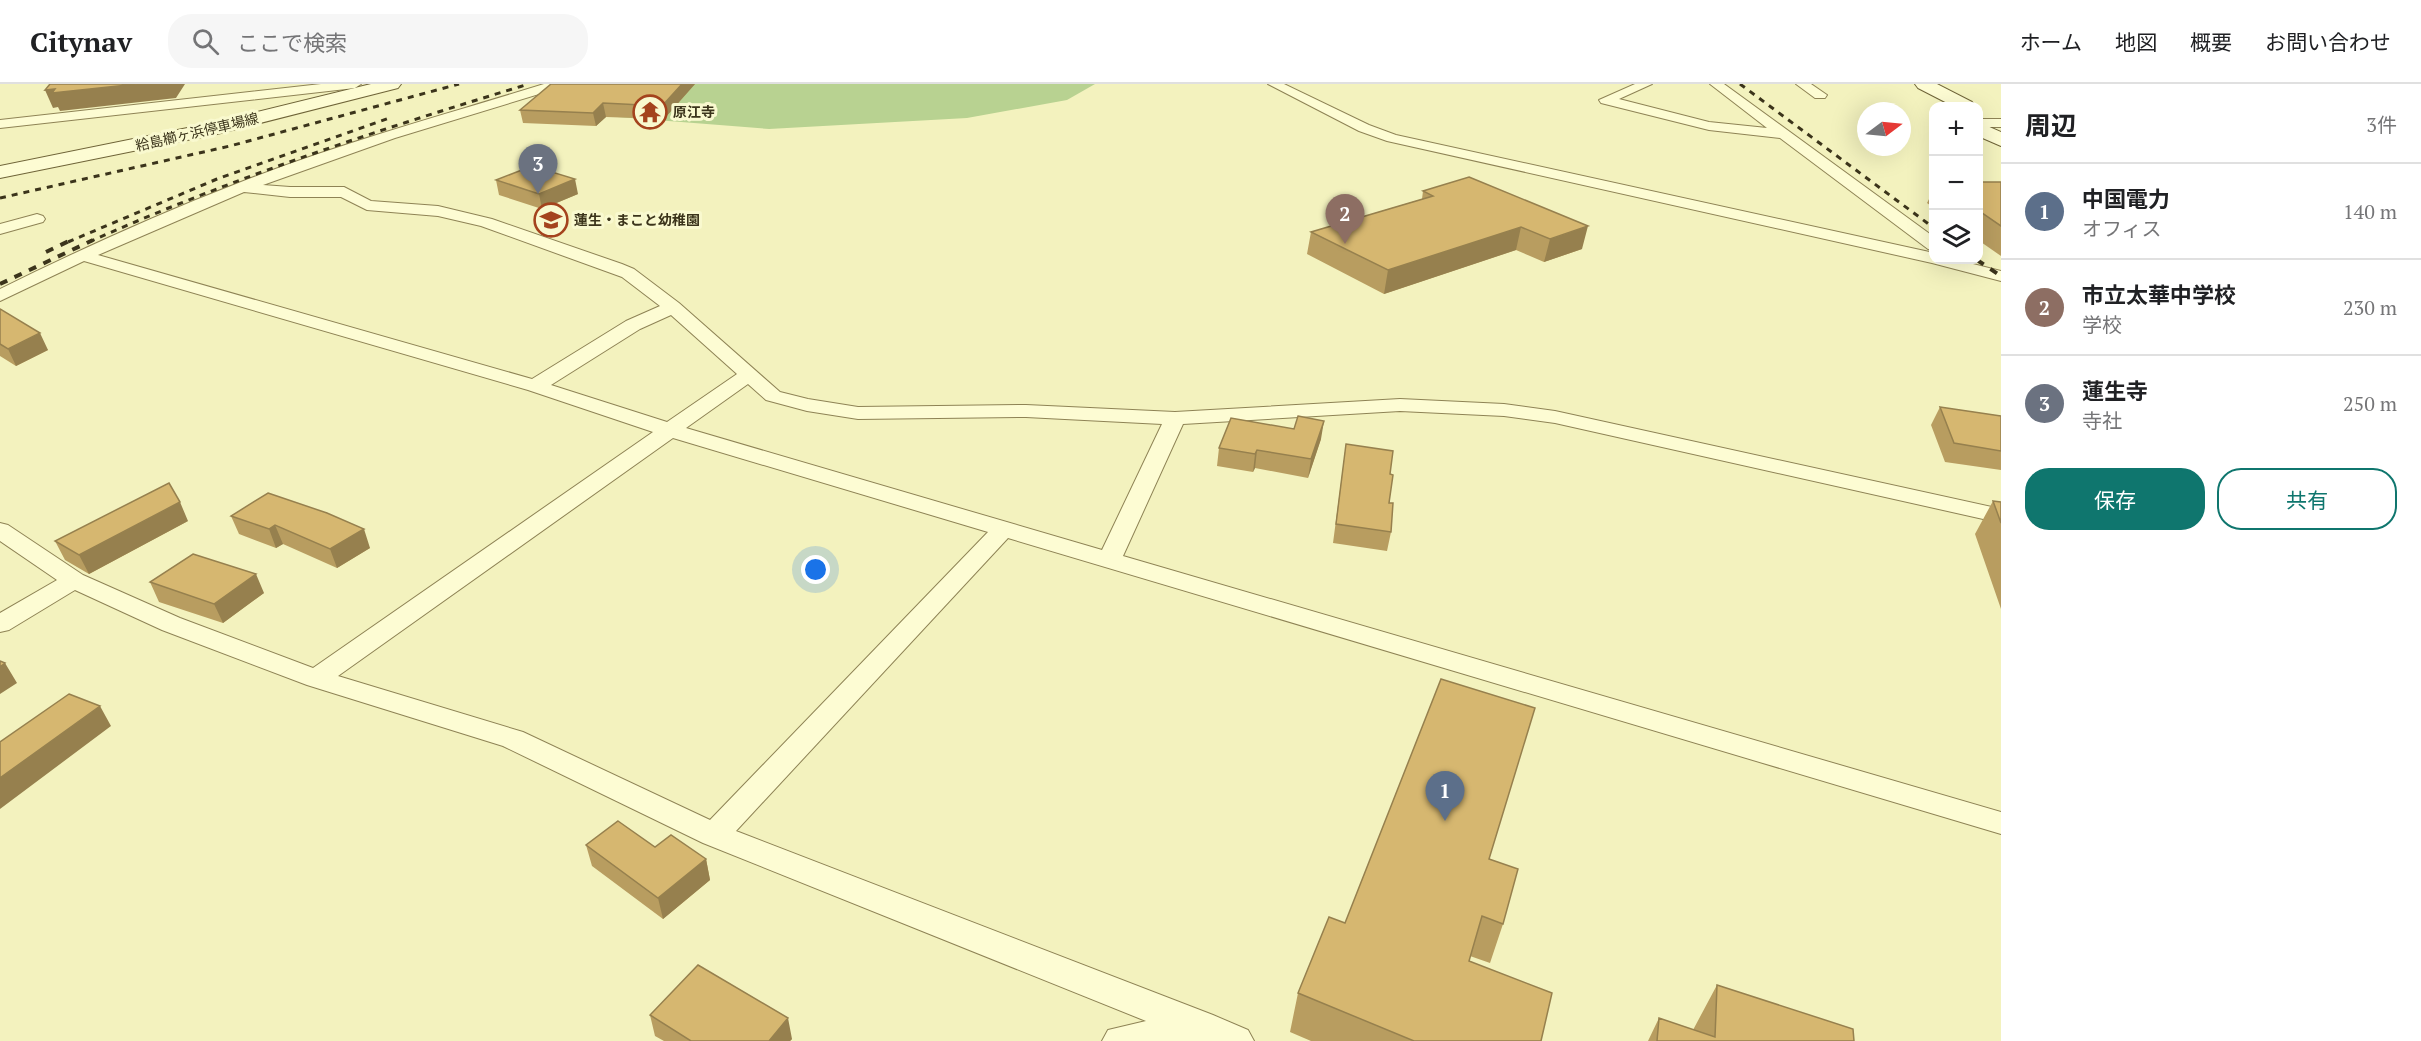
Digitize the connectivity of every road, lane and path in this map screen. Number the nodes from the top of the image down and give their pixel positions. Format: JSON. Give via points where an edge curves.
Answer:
{"nodes":[{"id":1,"x":203,"y":84,"type":"edge"},
{"id":2,"x":355,"y":84,"type":"edge"},
{"id":3,"x":392,"y":84,"type":"edge"},
{"id":4,"x":557,"y":84,"type":"edge"},
{"id":5,"x":1274,"y":84,"type":"edge"},
{"id":6,"x":1646,"y":84,"type":"edge"},
{"id":7,"x":1716,"y":84,"type":"edge"},
{"id":8,"x":1802,"y":84,"type":"edge"},
{"id":9,"x":1917,"y":87,"type":"edge"},
{"id":10,"x":1820,"y":95,"type":"dead end"},
{"id":11,"x":1935,"y":102,"type":"edge"},
{"id":12,"x":1956,"y":102,"type":"edge"},
{"id":13,"x":190,"y":104,"type":"junction"},
{"id":14,"x":0,"y":124,"type":"edge"},
{"id":15,"x":1782,"y":134,"type":"junction"},
{"id":16,"x":0,"y":172,"type":"edge"},
{"id":17,"x":241,"y":187,"type":"junction"},
{"id":18,"x":37,"y":219,"type":"dead end"},
{"id":19,"x":0,"y":229,"type":"edge"},
{"id":20,"x":1929,"y":241,"type":"edge"},
{"id":21,"x":81,"y":255,"type":"junction"},
{"id":22,"x":1929,"y":257,"type":"edge"},
{"id":23,"x":1959,"y":264,"type":"edge"},
{"id":24,"x":1962,"y":264,"type":"edge"},
{"id":25,"x":2001,"y":276,"type":"edge"},
{"id":26,"x":2001,"y":294,"type":"edge"},
{"id":27,"x":0,"y":296,"type":"edge"},
{"id":28,"x":673,"y":307,"type":"junction"},
{"id":29,"x":748,"y":375,"type":"junction"},
{"id":30,"x":535,"y":386,"type":"junction"},
{"id":31,"x":1175,"y":418,"type":"junction"},
{"id":32,"x":669,"y":430,"type":"junction"},
{"id":33,"x":2001,"y":516,"type":"edge"},
{"id":34,"x":1005,"y":528,"type":"junction"},
{"id":35,"x":0,"y":530,"type":"edge"},
{"id":36,"x":1110,"y":559,"type":"junction"},
{"id":37,"x":74,"y":580,"type":"junction"},
{"id":38,"x":0,"y":624,"type":"edge"},
{"id":39,"x":316,"y":679,"type":"junction"},
{"id":40,"x":2001,"y":823,"type":"edge"},
{"id":41,"x":714,"y":835,"type":"junction"},
{"id":42,"x":1201,"y":1026,"type":"junction"},
{"id":43,"x":1120,"y":1041,"type":"edge"},
{"id":44,"x":1236,"y":1041,"type":"edge"}],
"edges":[{"from":1,"to":13,"type":"street"},
{"from":2,"to":13,"type":"street"},
{"from":3,"to":16,"type":"main road","name":"粭島櫛ヶ浜停車場線","via":[[217,128]]},
{"from":4,"to":17,"type":"street","via":[[365,143]]},
{"from":5,"to":22,"type":"street","via":[[1392,138]]},
{"from":6,"to":15,"type":"street","via":[[1606,100],[1709,126]]},
{"from":7,"to":15,"type":"street"},
{"from":8,"to":10,"type":"street"},
{"from":9,"to":11,"type":"main road"},
{"from":9,"to":12,"type":"main road"},
{"from":13,"to":14,"type":"street"},
{"from":15,"to":20,"type":"street"},
{"from":17,"to":21,"type":"street"},
{"from":17,"to":28,"type":"street","via":[[344,192],[367,205],[438,211],[486,222],[628,273]]},
{"from":18,"to":19,"type":"street"},
{"from":21,"to":27,"type":"street"},
{"from":21,"to":30,"type":"street"},
{"from":23,"to":26,"type":"street"},
{"from":24,"to":25,"type":"street"},
{"from":28,"to":29,"type":"street"},
{"from":28,"to":30,"type":"street","via":[[633,325]]},
{"from":29,"to":31,"type":"street","via":[[773,396],[858,413],[1026,411]]},
{"from":29,"to":32,"type":"street"},
{"from":30,"to":32,"type":"street"},
{"from":31,"to":33,"type":"street","via":[[1400,405],[1504,410],[1555,417]]},
{"from":31,"to":36,"type":"street"},
{"from":32,"to":34,"type":"street"},
{"from":32,"to":39,"type":"street"},
{"from":34,"to":36,"type":"street"},
{"from":34,"to":41,"type":"street"},
{"from":35,"to":37,"type":"street"},
{"from":36,"to":40,"type":"street"},
{"from":37,"to":38,"type":"street"},
{"from":37,"to":39,"type":"street","via":[[171,624]]},
{"from":39,"to":41,"type":"street","via":[[513,739]]},
{"from":41,"to":42,"type":"street"},
{"from":42,"to":43,"type":"street"},
{"from":42,"to":44,"type":"street"}]}
